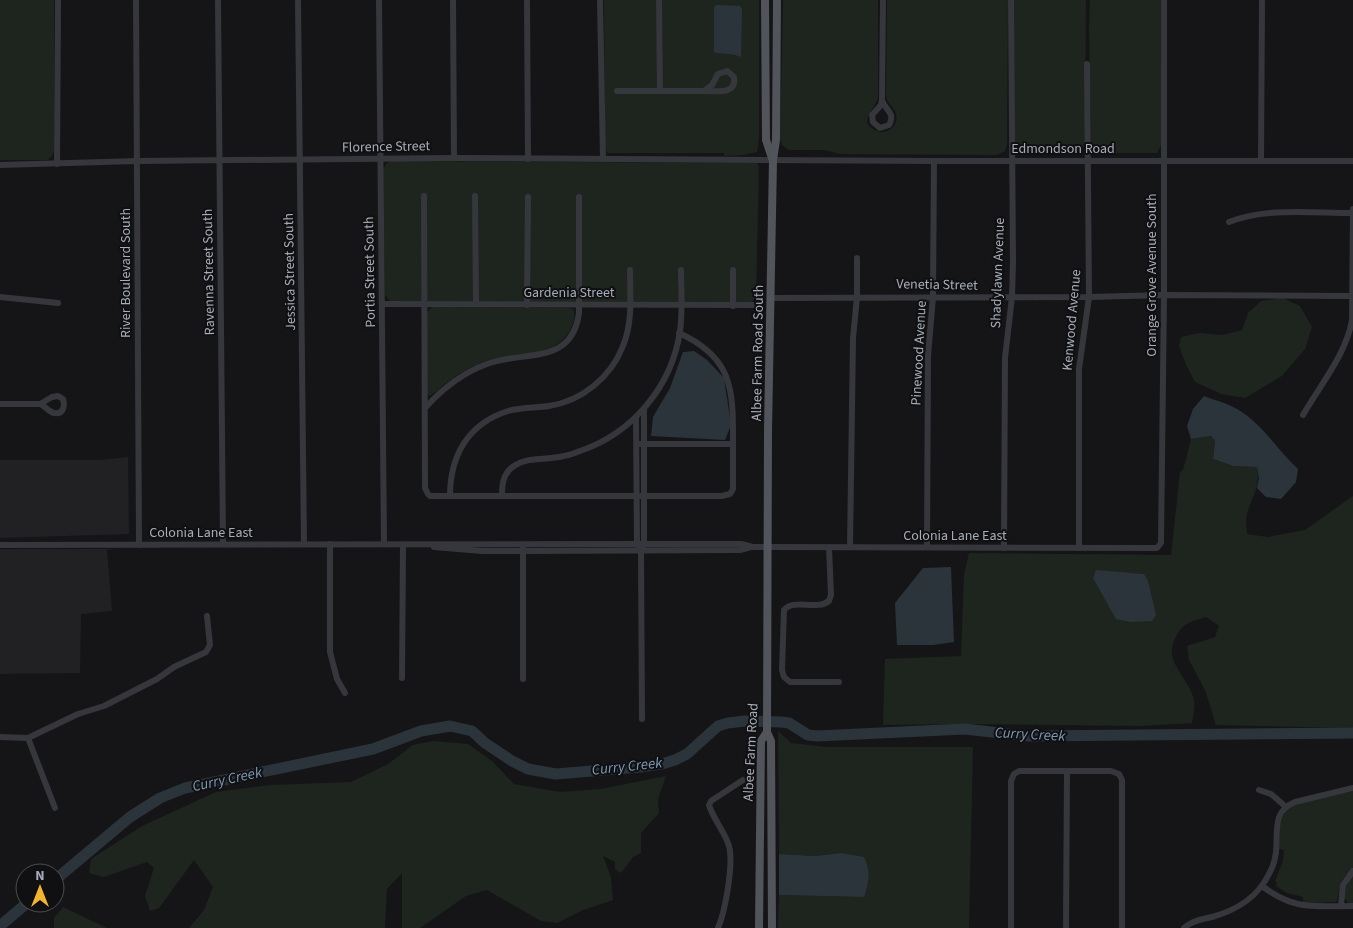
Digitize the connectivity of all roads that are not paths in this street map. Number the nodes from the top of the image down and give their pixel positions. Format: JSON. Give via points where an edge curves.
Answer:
{"nodes":[{"id":1,"x":58,"y":0,"type":"edge"},
{"id":2,"x":136,"y":0,"type":"edge"},
{"id":3,"x":218,"y":0,"type":"edge"},
{"id":4,"x":298,"y":0,"type":"edge"},
{"id":5,"x":379,"y":0,"type":"edge"},
{"id":6,"x":453,"y":0,"type":"edge"},
{"id":7,"x":527,"y":0,"type":"edge"},
{"id":8,"x":600,"y":0,"type":"edge"},
{"id":9,"x":659,"y":0,"type":"edge"},
{"id":10,"x":765,"y":0,"type":"edge"},
{"id":11,"x":777,"y":0,"type":"edge"},
{"id":12,"x":883,"y":0,"type":"edge"},
{"id":13,"x":1011,"y":0,"type":"edge"},
{"id":14,"x":1164,"y":0,"type":"edge"},
{"id":15,"x":1262,"y":0,"type":"edge"},
{"id":16,"x":1087,"y":64,"type":"dead end"},
{"id":17,"x":617,"y":91,"type":"dead end"},
{"id":18,"x":660,"y":91,"type":"junction"},
{"id":19,"x":704,"y":91,"type":"junction"},
{"id":20,"x":882,"y":100,"type":"dead end"},
{"id":21,"x":454,"y":158,"type":"junction"},
{"id":22,"x":300,"y":159,"type":"junction"},
{"id":23,"x":381,"y":159,"type":"junction"},
{"id":24,"x":528,"y":159,"type":"junction"},
{"id":25,"x":603,"y":159,"type":"junction"},
{"id":26,"x":219,"y":160,"type":"junction"},
{"id":27,"x":773,"y":160,"type":"junction"},
{"id":28,"x":1012,"y":160,"type":"junction"},
{"id":29,"x":1353,"y":160,"type":"edge"},
{"id":30,"x":137,"y":161,"type":"junction"},
{"id":31,"x":934,"y":161,"type":"junction"},
{"id":32,"x":1089,"y":161,"type":"junction"},
{"id":33,"x":1164,"y":161,"type":"junction"},
{"id":34,"x":1261,"y":161,"type":"junction"},
{"id":35,"x":57,"y":164,"type":"junction"},
{"id":36,"x":0,"y":165,"type":"edge"},
{"id":37,"x":424,"y":196,"type":"dead end"},
{"id":38,"x":475,"y":196,"type":"dead end"},
{"id":39,"x":528,"y":197,"type":"dead end"},
{"id":40,"x":579,"y":197,"type":"dead end"},
{"id":41,"x":1353,"y":209,"type":"edge"},
{"id":42,"x":1353,"y":213,"type":"edge"},
{"id":43,"x":1229,"y":222,"type":"dead end"},
{"id":44,"x":857,"y":258,"type":"dead end"},
{"id":45,"x":630,"y":270,"type":"dead end"},
{"id":46,"x":681,"y":270,"type":"dead end"},
{"id":47,"x":733,"y":270,"type":"dead end"},
{"id":48,"x":1164,"y":295,"type":"junction"},
{"id":49,"x":1352,"y":296,"type":"edge"},
{"id":50,"x":0,"y":297,"type":"edge"},
{"id":51,"x":857,"y":297,"type":"junction"},
{"id":52,"x":934,"y":297,"type":"junction"},
{"id":53,"x":1012,"y":297,"type":"junction"},
{"id":54,"x":1089,"y":297,"type":"junction"},
{"id":55,"x":770,"y":298,"type":"junction"},
{"id":56,"x":58,"y":303,"type":"dead end"},
{"id":57,"x":382,"y":304,"type":"junction"},
{"id":58,"x":476,"y":304,"type":"junction"},
{"id":59,"x":424,"y":305,"type":"junction"},
{"id":60,"x":527,"y":305,"type":"junction"},
{"id":61,"x":579,"y":305,"type":"junction"},
{"id":62,"x":630,"y":305,"type":"junction"},
{"id":63,"x":681,"y":305,"type":"junction"},
{"id":64,"x":756,"y":305,"type":"dead end"},
{"id":65,"x":733,"y":306,"type":"junction"},
{"id":66,"x":679,"y":333,"type":"junction"},
{"id":67,"x":0,"y":404,"type":"edge"},
{"id":68,"x":40,"y":404,"type":"dead end"},
{"id":69,"x":424,"y":408,"type":"junction"},
{"id":70,"x":644,"y":410,"type":"junction"},
{"id":71,"x":1303,"y":415,"type":"dead end"},
{"id":72,"x":636,"y":418,"type":"junction"},
{"id":73,"x":640,"y":444,"type":"junction"},
{"id":74,"x":734,"y":444,"type":"junction"},
{"id":75,"x":450,"y":496,"type":"junction"},
{"id":76,"x":502,"y":496,"type":"junction"},
{"id":77,"x":640,"y":496,"type":"junction"},
{"id":78,"x":524,"y":543,"type":"junction"},
{"id":79,"x":223,"y":544,"type":"junction"},
{"id":80,"x":304,"y":544,"type":"junction"},
{"id":81,"x":330,"y":544,"type":"junction"},
{"id":82,"x":384,"y":544,"type":"junction"},
{"id":83,"x":641,"y":544,"type":"junction"},
{"id":84,"x":139,"y":545,"type":"junction"},
{"id":85,"x":403,"y":545,"type":"junction"},
{"id":86,"x":0,"y":546,"type":"edge"},
{"id":87,"x":830,"y":546,"type":"junction"},
{"id":88,"x":850,"y":546,"type":"junction"},
{"id":89,"x":753,"y":547,"type":"junction"},
{"id":90,"x":768,"y":547,"type":"junction"},
{"id":91,"x":927,"y":547,"type":"junction"},
{"id":92,"x":1004,"y":548,"type":"junction"},
{"id":93,"x":1079,"y":548,"type":"junction"},
{"id":94,"x":1157,"y":548,"type":"joint"},
{"id":95,"x":523,"y":551,"type":"junction"},
{"id":96,"x":641,"y":552,"type":"junction"},
{"id":97,"x":207,"y":616,"type":"dead end"},
{"id":98,"x":402,"y":678,"type":"dead end"},
{"id":99,"x":523,"y":679,"type":"dead end"},
{"id":100,"x":839,"y":682,"type":"dead end"},
{"id":101,"x":345,"y":694,"type":"dead end"},
{"id":102,"x":642,"y":719,"type":"dead end"},
{"id":103,"x":767,"y":732,"type":"junction"},
{"id":104,"x":0,"y":737,"type":"edge"},
{"id":105,"x":28,"y":738,"type":"junction"},
{"id":106,"x":1067,"y":771,"type":"junction"},
{"id":107,"x":743,"y":780,"type":"dead end"},
{"id":108,"x":1353,"y":788,"type":"edge"},
{"id":109,"x":1259,"y":790,"type":"dead end"},
{"id":110,"x":1286,"y":807,"type":"junction"},
{"id":111,"x":55,"y":808,"type":"dead end"},
{"id":112,"x":1353,"y":871,"type":"edge"},
{"id":113,"x":1262,"y":886,"type":"junction"},
{"id":114,"x":1341,"y":906,"type":"junction"},
{"id":115,"x":1353,"y":906,"type":"edge"},
{"id":116,"x":718,"y":928,"type":"edge"},
{"id":117,"x":760,"y":928,"type":"edge"},
{"id":118,"x":772,"y":928,"type":"edge"},
{"id":119,"x":1011,"y":928,"type":"edge"},
{"id":120,"x":1066,"y":928,"type":"edge"},
{"id":121,"x":1122,"y":928,"type":"edge"},
{"id":122,"x":1184,"y":928,"type":"edge"}],
"edges":[{"from":1,"to":35,"type":"street"},
{"from":2,"to":30,"type":"street","name":"River Boulevard South"},
{"from":3,"to":26,"type":"street","name":"Ravenna Street South"},
{"from":4,"to":22,"type":"street","name":"Jessica Street South"},
{"from":5,"to":23,"type":"street","name":"Portia Street South"},
{"from":6,"to":21,"type":"street"},
{"from":7,"to":24,"type":"street"},
{"from":8,"to":25,"type":"street"},
{"from":9,"to":18,"type":"street"},
{"from":10,"to":27,"type":"main road","name":"Albee Farm Road South","via":[[766,140]]},
{"from":11,"to":27,"type":"main road","name":"Albee Farm Road South"},
{"from":12,"to":20,"type":"street"},
{"from":13,"to":28,"type":"street","name":"Shadylawn Avenue"},
{"from":14,"to":33,"type":"street","name":"Orange Grove Avenue South"},
{"from":15,"to":34,"type":"street"},
{"from":16,"to":32,"type":"street","name":"Kenwood Avenue"},
{"from":17,"to":18,"type":"street"},
{"from":18,"to":19,"type":"street"},
{"from":19,"to":19,"type":"street","via":[[728,90],[735,83],[734,77],[727,71],[720,72]]},
{"from":21,"to":23,"type":"street","name":"Florence Street"},
{"from":21,"to":24,"type":"street","name":"Florence Street"},
{"from":22,"to":23,"type":"street","name":"Florence Street"},
{"from":22,"to":26,"type":"street","name":"Florence Street"},
{"from":22,"to":80,"type":"street","name":"Jessica Street South"},
{"from":23,"to":57,"type":"street","name":"Portia Street South"},
{"from":24,"to":25,"type":"street","name":"Florence Street"},
{"from":25,"to":27,"type":"street","name":"Florence Street"},
{"from":26,"to":30,"type":"street","name":"Florence Street"},
{"from":26,"to":79,"type":"street","name":"Ravenna Street South"},
{"from":27,"to":31,"type":"street","name":"Edmondson Road"},
{"from":27,"to":55,"type":"main road","name":"Albee Farm Road South"},
{"from":28,"to":31,"type":"street","name":"Edmondson Road"},
{"from":28,"to":32,"type":"street","name":"Edmondson Road"},
{"from":28,"to":53,"type":"street","name":"Shadylawn Avenue"},
{"from":29,"to":34,"type":"street","name":"Edmondson Road"},
{"from":30,"to":35,"type":"street","name":"Florence Street"},
{"from":30,"to":84,"type":"street","name":"River Boulevard South"},
{"from":31,"to":52,"type":"street","name":"Pinewood Avenue"},
{"from":32,"to":33,"type":"street","name":"Edmondson Road"},
{"from":32,"to":54,"type":"street","name":"Kenwood Avenue"},
{"from":33,"to":34,"type":"street","name":"Edmondson Road"},
{"from":33,"to":48,"type":"street","name":"Orange Grove Avenue South"},
{"from":35,"to":36,"type":"street","name":"Florence Street"},
{"from":37,"to":59,"type":"street"},
{"from":38,"to":58,"type":"street"},
{"from":39,"to":60,"type":"street"},
{"from":40,"to":61,"type":"street"},
{"from":41,"to":42,"type":"street"},
{"from":42,"to":43,"type":"street","via":[[1268,212]]},
{"from":42,"to":49,"type":"street"},
{"from":44,"to":51,"type":"street"},
{"from":45,"to":62,"type":"street"},
{"from":46,"to":63,"type":"street"},
{"from":47,"to":65,"type":"street"},
{"from":48,"to":49,"type":"street","name":"Venetia Street"},
{"from":48,"to":54,"type":"street","name":"Venetia Street"},
{"from":48,"to":94,"type":"street","name":"Orange Grove Avenue South","via":[[1161,543]]},
{"from":49,"to":71,"type":"street","via":[[1352,320],[1346,342]]},
{"from":50,"to":56,"type":"street"},
{"from":51,"to":52,"type":"street","name":"Venetia Street"},
{"from":51,"to":55,"type":"street","name":"Venetia Street"},
{"from":51,"to":88,"type":"street","via":[[853,338]]},
{"from":52,"to":53,"type":"street","name":"Venetia Street"},
{"from":52,"to":91,"type":"street","name":"Pinewood Avenue","via":[[928,356]]},
{"from":53,"to":54,"type":"street","name":"Venetia Street"},
{"from":53,"to":92,"type":"street","name":"Shadylawn Avenue","via":[[1005,358]]},
{"from":54,"to":93,"type":"street","name":"Kenwood Avenue","via":[[1079,369]]},
{"from":55,"to":90,"type":"main road","name":"Albee Farm Road South"},
{"from":57,"to":59,"type":"street","name":"Gardenia Street"},
{"from":57,"to":82,"type":"street","name":"Portia Street South"},
{"from":58,"to":59,"type":"street","name":"Gardenia Street"},
{"from":58,"to":60,"type":"street","name":"Gardenia Street"},
{"from":59,"to":69,"type":"street"},
{"from":60,"to":61,"type":"street","name":"Gardenia Street"},
{"from":61,"to":62,"type":"street","name":"Gardenia Street"},
{"from":61,"to":69,"type":"street","via":[[574,332],[556,350],[478,367],[453,381]]},
{"from":62,"to":63,"type":"street","name":"Gardenia Street"},
{"from":62,"to":75,"type":"street","via":[[624,345],[597,383],[580,396],[562,403],[511,410],[484,423],[469,436],[456,456],[450,478]]},
{"from":63,"to":65,"type":"street","name":"Gardenia Street"},
{"from":63,"to":66,"type":"street"},
{"from":64,"to":65,"type":"street","name":"Gardenia Street"},
{"from":66,"to":70,"type":"street","via":[[668,372]]},
{"from":66,"to":74,"type":"street","via":[[704,348],[725,373],[733,401]]},
{"from":67,"to":68,"type":"street"},
{"from":69,"to":75,"type":"street","via":[[425,488],[434,497]]},
{"from":70,"to":72,"type":"street"},
{"from":70,"to":73,"type":"street"},
{"from":72,"to":73,"type":"street"},
{"from":72,"to":76,"type":"street","via":[[610,438],[581,451],[514,465],[505,476]]},
{"from":73,"to":74,"type":"street"},
{"from":73,"to":77,"type":"street"},
{"from":74,"to":77,"type":"street","via":[[733,489],[730,494]]},
{"from":75,"to":76,"type":"street"},
{"from":76,"to":77,"type":"street"},
{"from":77,"to":83,"type":"street"},
{"from":78,"to":83,"type":"street","name":"Colonia Lane East"},
{"from":78,"to":85,"type":"street","name":"Colonia Lane East"},
{"from":78,"to":95,"type":"street"},
{"from":79,"to":80,"type":"street","name":"Colonia Lane East"},
{"from":79,"to":84,"type":"street","name":"Colonia Lane East"},
{"from":80,"to":81,"type":"street","name":"Colonia Lane East"},
{"from":81,"to":82,"type":"street","name":"Colonia Lane East"},
{"from":81,"to":101,"type":"street","via":[[330,652]]},
{"from":82,"to":85,"type":"street","name":"Colonia Lane East"},
{"from":83,"to":89,"type":"street","name":"Colonia Lane East","via":[[741,544]]},
{"from":83,"to":96,"type":"street"},
{"from":84,"to":86,"type":"street","name":"Colonia Lane East"},
{"from":85,"to":95,"type":"street","name":"Colonia Lane East"},
{"from":85,"to":98,"type":"street"},
{"from":87,"to":88,"type":"street","name":"Colonia Lane East"},
{"from":87,"to":90,"type":"street","name":"Colonia Lane East"},
{"from":87,"to":100,"type":"street","via":[[830,599],[822,605],[790,605],[784,610],[782,670],[790,682]]},
{"from":88,"to":91,"type":"street","name":"Colonia Lane East"},
{"from":89,"to":90,"type":"street","name":"Colonia Lane East"},
{"from":89,"to":96,"type":"street","name":"Colonia Lane East"},
{"from":90,"to":103,"type":"main road","name":"Albee Farm Road"},
{"from":91,"to":92,"type":"street","name":"Colonia Lane East"},
{"from":92,"to":93,"type":"street","name":"Colonia Lane East"},
{"from":93,"to":94,"type":"street","name":"Colonia Lane East"},
{"from":95,"to":96,"type":"street","name":"Colonia Lane East"},
{"from":95,"to":99,"type":"street"},
{"from":96,"to":102,"type":"street"},
{"from":97,"to":105,"type":"street","via":[[210,645],[206,652],[104,706],[78,714]]},
{"from":103,"to":117,"type":"main road","name":"Albee Farm Road","via":[[761,742]]},
{"from":103,"to":118,"type":"main road","name":"Albee Farm Road","via":[[771,741],[772,780]]},
{"from":104,"to":105,"type":"street"},
{"from":105,"to":111,"type":"street"},
{"from":106,"to":119,"type":"street","via":[[1019,771],[1011,781]]},
{"from":106,"to":120,"type":"street"},
{"from":106,"to":121,"type":"street","via":[[1111,770],[1121,776]]},
{"from":107,"to":116,"type":"street","via":[[709,805],[728,842],[731,857]]},
{"from":108,"to":110,"type":"street"},
{"from":109,"to":110,"type":"street","via":[[1271,794]]},
{"from":110,"to":113,"type":"street","via":[[1276,825],[1275,860]]},
{"from":112,"to":114,"type":"street","via":[[1342,888]]},
{"from":113,"to":114,"type":"street","via":[[1294,904]]},
{"from":113,"to":122,"type":"street","via":[[1238,908]]},
{"from":114,"to":115,"type":"street"}]}
